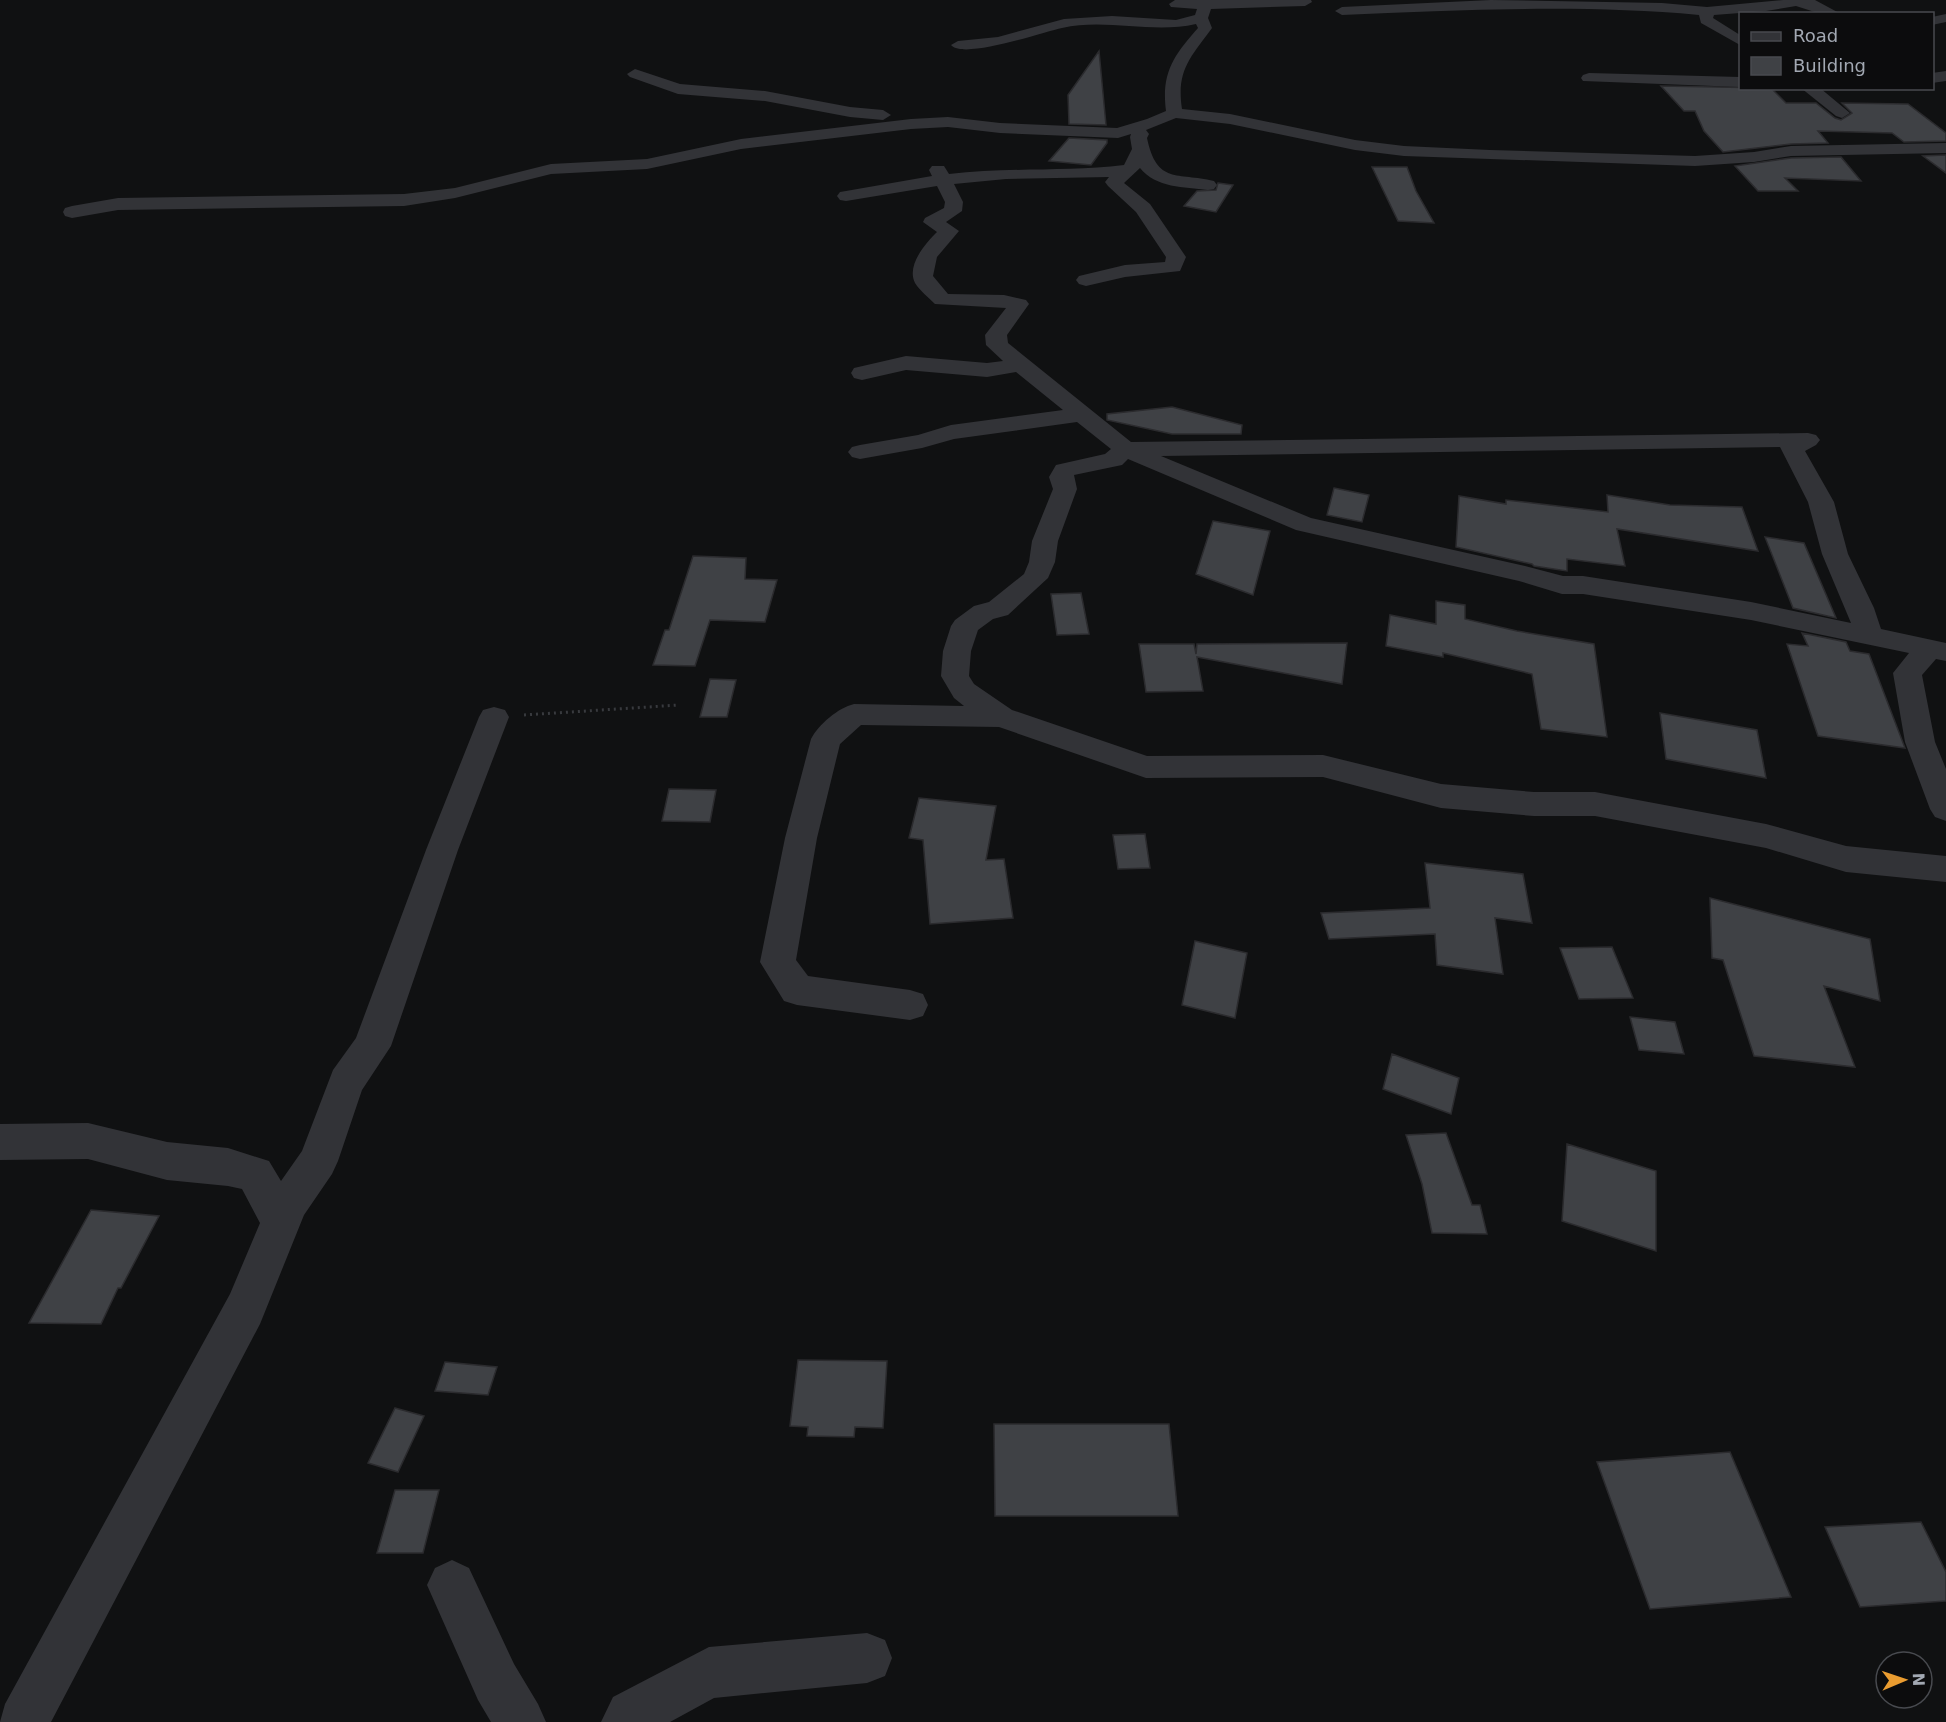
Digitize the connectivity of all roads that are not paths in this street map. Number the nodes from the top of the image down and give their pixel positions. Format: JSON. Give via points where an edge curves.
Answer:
{"nodes":[{"id":1,"x":1225,"y":0,"type":"edge"},
{"id":2,"x":1804,"y":1,"type":"edge"},
{"id":3,"x":1305,"y":2,"type":"dead end"},
{"id":4,"x":1451,"y":3,"type":"edge"},
{"id":5,"x":1761,"y":3,"type":"edge"},
{"id":6,"x":1163,"y":4,"type":"dead end"},
{"id":7,"x":1342,"y":11,"type":"dead end"},
{"id":8,"x":1707,"y":11,"type":"junction"},
{"id":9,"x":1205,"y":12,"type":"junction"},
{"id":10,"x":1829,"y":12,"type":"edge"},
{"id":11,"x":1739,"y":40,"type":"edge"},
{"id":12,"x":958,"y":45,"type":"dead end"},
{"id":13,"x":636,"y":74,"type":"dead end"},
{"id":14,"x":1589,"y":78,"type":"dead end"},
{"id":15,"x":1739,"y":82,"type":"edge"},
{"id":16,"x":1812,"y":90,"type":"edge"},
{"id":17,"x":1174,"y":113,"type":"junction"},
{"id":18,"x":1842,"y":113,"type":"dead end"},
{"id":19,"x":1153,"y":123,"type":"junction"},
{"id":20,"x":911,"y":124,"type":"junction"},
{"id":21,"x":1946,"y":148,"type":"edge"},
{"id":22,"x":1140,"y":150,"type":"junction"},
{"id":23,"x":1131,"y":169,"type":"junction"},
{"id":24,"x":939,"y":175,"type":"junction"},
{"id":25,"x":1208,"y":185,"type":"dead end"},
{"id":26,"x":846,"y":196,"type":"dead end"},
{"id":27,"x":72,"y":212,"type":"dead end"},
{"id":28,"x":1086,"y":280,"type":"dead end"},
{"id":29,"x":1022,"y":364,"type":"junction"},
{"id":30,"x":862,"y":373,"type":"dead end"},
{"id":31,"x":1083,"y":414,"type":"junction"},
{"id":32,"x":1125,"y":449,"type":"junction"},
{"id":33,"x":860,"y":452,"type":"dead end"},
{"id":34,"x":1869,"y":636,"type":"junction"},
{"id":35,"x":1938,"y":650,"type":"edge"},
{"id":36,"x":494,"y":717,"type":"road end"},
{"id":37,"x":1001,"y":717,"type":"junction"},
{"id":38,"x":1946,"y":809,"type":"edge"},
{"id":39,"x":1946,"y":869,"type":"edge"},
{"id":40,"x":910,"y":1005,"type":"dead end"},
{"id":41,"x":0,"y":1142,"type":"edge"},
{"id":42,"x":281,"y":1221,"type":"junction"},
{"id":43,"x":452,"y":1585,"type":"dead end"},
{"id":44,"x":867,"y":1658,"type":"dead end"},
{"id":45,"x":23,"y":1722,"type":"edge"},
{"id":46,"x":520,"y":1722,"type":"edge"},
{"id":47,"x":627,"y":1722,"type":"edge"}],
"edges":[{"from":1,"to":9,"type":"street"},
{"from":2,"to":5,"type":"street"},
{"from":2,"to":10,"type":"street"},
{"from":3,"to":9,"type":"street"},
{"from":4,"to":7,"type":"street"},
{"from":4,"to":8,"type":"street"},
{"from":5,"to":8,"type":"street"},
{"from":6,"to":9,"type":"street"},
{"from":8,"to":11,"type":"street","via":[[1706,20]]},
{"from":9,"to":12,"type":"street","via":[[1176,24],[1112,20],[1064,23],[999,41]]},
{"from":9,"to":17,"type":"street","via":[[1205,28],[1173,72]]},
{"from":13,"to":20,"type":"street","via":[[678,89],[765,96],[886,116]]},
{"from":14,"to":15,"type":"street"},
{"from":16,"to":18,"type":"street"},
{"from":17,"to":19,"type":"street"},
{"from":17,"to":21,"type":"street","via":[[1230,119],[1365,146],[1479,155],[1695,161],[1791,150]]},
{"from":19,"to":20,"type":"street","via":[[1118,133],[948,122]]},
{"from":19,"to":22,"type":"street","via":[[1138,137]]},
{"from":20,"to":27,"type":"street","via":[[741,144],[647,164],[551,169],[455,193],[404,200],[118,204]]},
{"from":22,"to":23,"type":"street"},
{"from":22,"to":25,"type":"street","via":[[1150,172]]},
{"from":23,"to":24,"type":"street","via":[[1107,173]]},
{"from":23,"to":28,"type":"street","via":[[1114,182],[1155,225],[1176,257],[1173,267],[1125,271]]},
{"from":24,"to":26,"type":"street"},
{"from":24,"to":29,"type":"street","via":[[954,202],[953,211],[932,222],[949,231],[927,257],[925,282],[942,300],[1019,304],[996,335],[997,345]]},
{"from":29,"to":30,"type":"street","via":[[987,370],[906,363]]},
{"from":29,"to":31,"type":"street"},
{"from":31,"to":32,"type":"street"},
{"from":31,"to":33,"type":"street","via":[[951,432]]},
{"from":32,"to":34,"type":"street","via":[[1305,525],[1562,585],[1751,611]]},
{"from":32,"to":34,"type":"street","via":[[1809,440],[1792,448],[1821,502],[1835,554]]},
{"from":32,"to":37,"type":"street","via":[[1113,460],[1065,470],[1061,477],[1065,489],[1061,504],[1055,512],[1035,578],[998,609],[984,612],[965,626],[955,676],[964,691]]},
{"from":34,"to":35,"type":"street"},
{"from":35,"to":38,"type":"street","via":[[1907,673],[1920,742]]},
{"from":36,"to":42,"type":"street","via":[[372,1046],[346,1082],[318,1161]]},
{"from":37,"to":39,"type":"street","via":[[1146,767],[1323,766],[1441,796],[1534,804],[1595,804],[1735,830],[1846,859]]},
{"from":37,"to":40,"type":"street","via":[[854,714],[826,739],[801,838],[778,962],[796,990]]},
{"from":41,"to":42,"type":"street","via":[[88,1141],[167,1161],[255,1174]]},
{"from":42,"to":45,"type":"street","via":[[245,1309]]},
{"from":43,"to":46,"type":"street","via":[[496,1682]]},
{"from":44,"to":47,"type":"street","via":[[710,1673],[631,1715]]}]}
